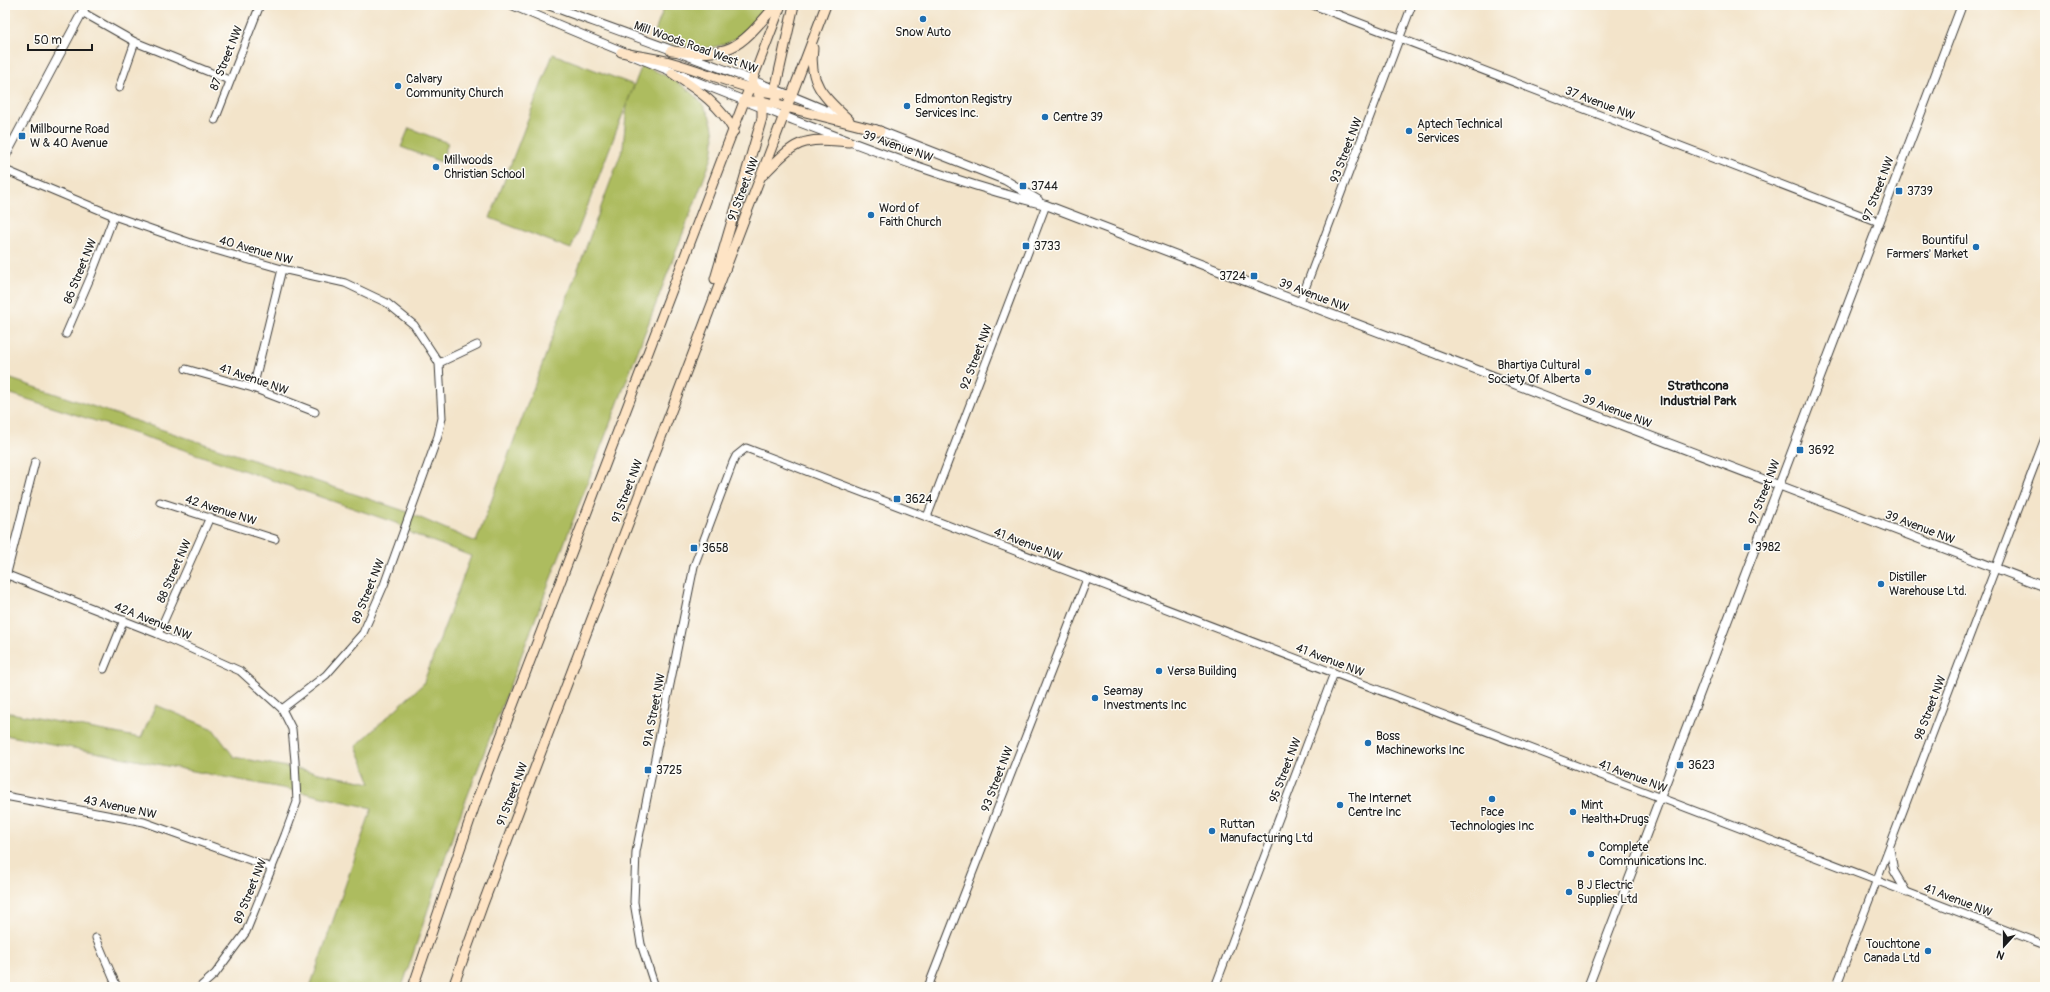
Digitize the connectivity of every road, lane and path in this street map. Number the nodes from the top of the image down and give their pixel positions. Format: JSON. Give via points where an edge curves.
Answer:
{"nodes":[{"id":1,"x":260,"y":5,"type":"edge"},
{"id":2,"x":512,"y":5,"type":"edge"},
{"id":3,"x":548,"y":5,"type":"edge"},
{"id":4,"x":776,"y":5,"type":"edge"},
{"id":5,"x":781,"y":5,"type":"edge"},
{"id":6,"x":794,"y":5,"type":"edge"},
{"id":7,"x":826,"y":5,"type":"edge"},
{"id":8,"x":1313,"y":5,"type":"edge"},
{"id":9,"x":1412,"y":5,"type":"edge"},
{"id":10,"x":1962,"y":5,"type":"edge"},
{"id":11,"x":84,"y":9,"type":"edge"},
{"id":12,"x":815,"y":33,"type":"junction"},
{"id":13,"x":1400,"y":38,"type":"junction"},
{"id":14,"x":135,"y":42,"type":"junction"},
{"id":15,"x":671,"y":51,"type":"junction"},
{"id":16,"x":621,"y":52,"type":"junction"},
{"id":17,"x":672,"y":73,"type":"junction"},
{"id":18,"x":229,"y":80,"type":"junction"},
{"id":19,"x":753,"y":87,"type":"junction"},
{"id":20,"x":119,"y":88,"type":"dead end"},
{"id":21,"x":776,"y":92,"type":"junction"},
{"id":22,"x":792,"y":95,"type":"junction"},
{"id":23,"x":744,"y":101,"type":"junction"},
{"id":24,"x":762,"y":104,"type":"junction"},
{"id":25,"x":783,"y":110,"type":"junction"},
{"id":26,"x":215,"y":120,"type":"dead end"},
{"id":27,"x":850,"y":120,"type":"junction"},
{"id":28,"x":734,"y":130,"type":"junction"},
{"id":29,"x":880,"y":131,"type":"junction"},
{"id":30,"x":849,"y":142,"type":"junction"},
{"id":31,"x":5,"y":157,"type":"edge"},
{"id":32,"x":5,"y":170,"type":"edge"},
{"id":33,"x":760,"y":179,"type":"junction"},
{"id":34,"x":1046,"y":205,"type":"junction"},
{"id":35,"x":114,"y":216,"type":"junction"},
{"id":36,"x":1878,"y":222,"type":"junction"},
{"id":37,"x":282,"y":269,"type":"junction"},
{"id":38,"x":1300,"y":302,"type":"junction"},
{"id":39,"x":66,"y":334,"type":"dead end"},
{"id":40,"x":698,"y":336,"type":"junction"},
{"id":41,"x":477,"y":345,"type":"dead end"},
{"id":42,"x":439,"y":363,"type":"junction"},
{"id":43,"x":186,"y":369,"type":"dead end"},
{"id":44,"x":253,"y":388,"type":"junction"},
{"id":45,"x":315,"y":412,"type":"dead end"},
{"id":46,"x":2045,"y":438,"type":"edge"},
{"id":47,"x":746,"y":448,"type":"joint"},
{"id":48,"x":35,"y":462,"type":"dead end"},
{"id":49,"x":1779,"y":486,"type":"junction"},
{"id":50,"x":160,"y":502,"type":"dead end"},
{"id":51,"x":210,"y":517,"type":"junction"},
{"id":52,"x":927,"y":517,"type":"junction"},
{"id":53,"x":275,"y":539,"type":"dead end"},
{"id":54,"x":1995,"y":568,"type":"junction"},
{"id":55,"x":6,"y":576,"type":"edge"},
{"id":56,"x":1087,"y":579,"type":"junction"},
{"id":57,"x":2045,"y":587,"type":"edge"},
{"id":58,"x":124,"y":620,"type":"junction"},
{"id":59,"x":158,"y":634,"type":"junction"},
{"id":60,"x":104,"y":669,"type":"dead end"},
{"id":61,"x":1334,"y":673,"type":"junction"},
{"id":62,"x":282,"y":709,"type":"junction"},
{"id":63,"x":5,"y":796,"type":"edge"},
{"id":64,"x":1660,"y":798,"type":"junction"},
{"id":65,"x":1889,"y":848,"type":"junction"},
{"id":66,"x":272,"y":868,"type":"junction"},
{"id":67,"x":1876,"y":881,"type":"junction"},
{"id":68,"x":1907,"y":893,"type":"junction"},
{"id":69,"x":96,"y":938,"type":"dead end"},
{"id":70,"x":2045,"y":945,"type":"edge"},
{"id":71,"x":117,"y":987,"type":"edge"},
{"id":72,"x":200,"y":987,"type":"edge"},
{"id":73,"x":413,"y":987,"type":"edge"},
{"id":74,"x":453,"y":987,"type":"edge"},
{"id":75,"x":655,"y":987,"type":"edge"},
{"id":76,"x":928,"y":987,"type":"edge"},
{"id":77,"x":1215,"y":987,"type":"edge"},
{"id":78,"x":1588,"y":987,"type":"edge"},
{"id":79,"x":1836,"y":987,"type":"edge"}],
"edges":[{"from":1,"to":18,"type":"street","name":"87 Street NW"},
{"from":2,"to":16,"type":"street"},
{"from":3,"to":15,"type":"street","name":"Mill Woods Road West NW"},
{"from":4,"to":15,"type":"main road","via":[[755,30],[736,45],[705,54]]},
{"from":5,"to":19,"type":"main road"},
{"from":6,"to":21,"type":"main road"},
{"from":7,"to":12,"type":"main road","name":"91 Street NW"},
{"from":8,"to":13,"type":"street","name":"37 Avenue NW"},
{"from":9,"to":13,"type":"street","name":"93 Street NW"},
{"from":10,"to":36,"type":"street","name":"97 Street NW"},
{"from":11,"to":14,"type":"street"},
{"from":11,"to":31,"type":"street"},
{"from":12,"to":22,"type":"main road","name":"91 Street NW"},
{"from":12,"to":27,"type":"main road","via":[[812,56],[814,80],[824,96]]},
{"from":13,"to":36,"type":"street","name":"37 Avenue NW"},
{"from":13,"to":38,"type":"street","name":"93 Street NW"},
{"from":14,"to":18,"type":"street"},
{"from":14,"to":20,"type":"street"},
{"from":15,"to":19,"type":"street","name":"Mill Woods Road West NW"},
{"from":16,"to":17,"type":"street"},
{"from":16,"to":19,"type":"main road","via":[[670,62]]},
{"from":17,"to":23,"type":"street"},
{"from":17,"to":28,"type":"main road","via":[[715,104]]},
{"from":18,"to":26,"type":"street","name":"87 Street NW"},
{"from":19,"to":21,"type":"main road"},
{"from":19,"to":23,"type":"main road"},
{"from":19,"to":24,"type":"main road"},
{"from":21,"to":22,"type":"main road"},
{"from":21,"to":25,"type":"main road"},
{"from":22,"to":25,"type":"main road","name":"91 Street NW"},
{"from":22,"to":27,"type":"street","name":"39 Avenue NW"},
{"from":23,"to":24,"type":"main road"},
{"from":23,"to":28,"type":"main road"},
{"from":24,"to":25,"type":"main road"},
{"from":24,"to":40,"type":"main road","via":[[762,118]]},
{"from":25,"to":29,"type":"main road"},
{"from":25,"to":30,"type":"street","name":"39 Avenue NW"},
{"from":25,"to":33,"type":"main road","name":"91 Street NW"},
{"from":27,"to":29,"type":"street","name":"39 Avenue NW"},
{"from":28,"to":73,"type":"main road","via":[[476,802]]},
{"from":29,"to":34,"type":"street","name":"39 Avenue NW","via":[[1005,180]]},
{"from":30,"to":33,"type":"main road","via":[[822,139],[800,142],[786,151]]},
{"from":30,"to":34,"type":"street","name":"39 Avenue NW","via":[[1004,195]]},
{"from":32,"to":35,"type":"street","name":"40 Avenue NW"},
{"from":33,"to":40,"type":"main road","name":"91 Street NW"},
{"from":34,"to":38,"type":"street","name":"39 Avenue NW"},
{"from":34,"to":52,"type":"street","name":"92 Street NW"},
{"from":35,"to":37,"type":"street","name":"40 Avenue NW","via":[[191,243]]},
{"from":35,"to":39,"type":"street","name":"86 Street NW"},
{"from":36,"to":49,"type":"street","name":"97 Street NW"},
{"from":37,"to":42,"type":"street","name":"40 Avenue NW","via":[[345,283],[387,303],[414,325]]},
{"from":37,"to":44,"type":"street"},
{"from":38,"to":49,"type":"street","name":"39 Avenue NW"},
{"from":40,"to":74,"type":"main road","name":"91 Street NW"},
{"from":41,"to":42,"type":"street"},
{"from":42,"to":62,"type":"street","name":"89 Street NW","via":[[442,418],[438,436],[384,585],[363,633],[326,675]]},
{"from":43,"to":44,"type":"street","name":"41 Avenue NW"},
{"from":44,"to":45,"type":"street","name":"41 Avenue NW"},
{"from":46,"to":54,"type":"street","name":"98 Street NW"},
{"from":47,"to":52,"type":"street","name":"41 Avenue NW"},
{"from":47,"to":75,"type":"street","name":"91A Street NW","via":[[733,462],[694,566],[636,852],[634,902],[641,944]]},
{"from":48,"to":55,"type":"street"},
{"from":49,"to":54,"type":"street","name":"39 Avenue NW"},
{"from":49,"to":64,"type":"street","name":"97 Street NW"},
{"from":50,"to":51,"type":"street","name":"42 Avenue NW"},
{"from":51,"to":53,"type":"street","name":"42 Avenue NW"},
{"from":51,"to":59,"type":"street","name":"88 Street NW"},
{"from":52,"to":56,"type":"street","name":"41 Avenue NW"},
{"from":54,"to":57,"type":"street","name":"39 Avenue NW"},
{"from":54,"to":65,"type":"street","name":"98 Street NW"},
{"from":55,"to":58,"type":"street","name":"42A Avenue NW"},
{"from":56,"to":61,"type":"street","name":"41 Avenue NW"},
{"from":56,"to":76,"type":"street","name":"93 Street NW"},
{"from":58,"to":59,"type":"street","name":"42A Avenue NW"},
{"from":58,"to":60,"type":"street"},
{"from":59,"to":62,"type":"street","name":"42A Avenue NW","via":[[240,672]]},
{"from":61,"to":64,"type":"street","name":"41 Avenue NW"},
{"from":61,"to":77,"type":"street","name":"95 Street NW"},
{"from":62,"to":66,"type":"street","name":"89 Street NW","via":[[292,729],[297,802]]},
{"from":63,"to":66,"type":"street","name":"43 Avenue NW","via":[[144,822]]},
{"from":64,"to":67,"type":"street","name":"41 Avenue NW"},
{"from":64,"to":78,"type":"street","name":"97 Street NW"},
{"from":65,"to":67,"type":"street","name":"98 Street NW"},
{"from":65,"to":68,"type":"street","name":"41 Avenue NW","via":[[1894,871]]},
{"from":66,"to":72,"type":"street","name":"89 Street NW","via":[[246,932],[216,974]]},
{"from":67,"to":68,"type":"street","name":"41 Avenue NW"},
{"from":67,"to":79,"type":"street","name":"98 Street NW"},
{"from":68,"to":70,"type":"street","name":"41 Avenue NW"},
{"from":69,"to":71,"type":"street"}]}
